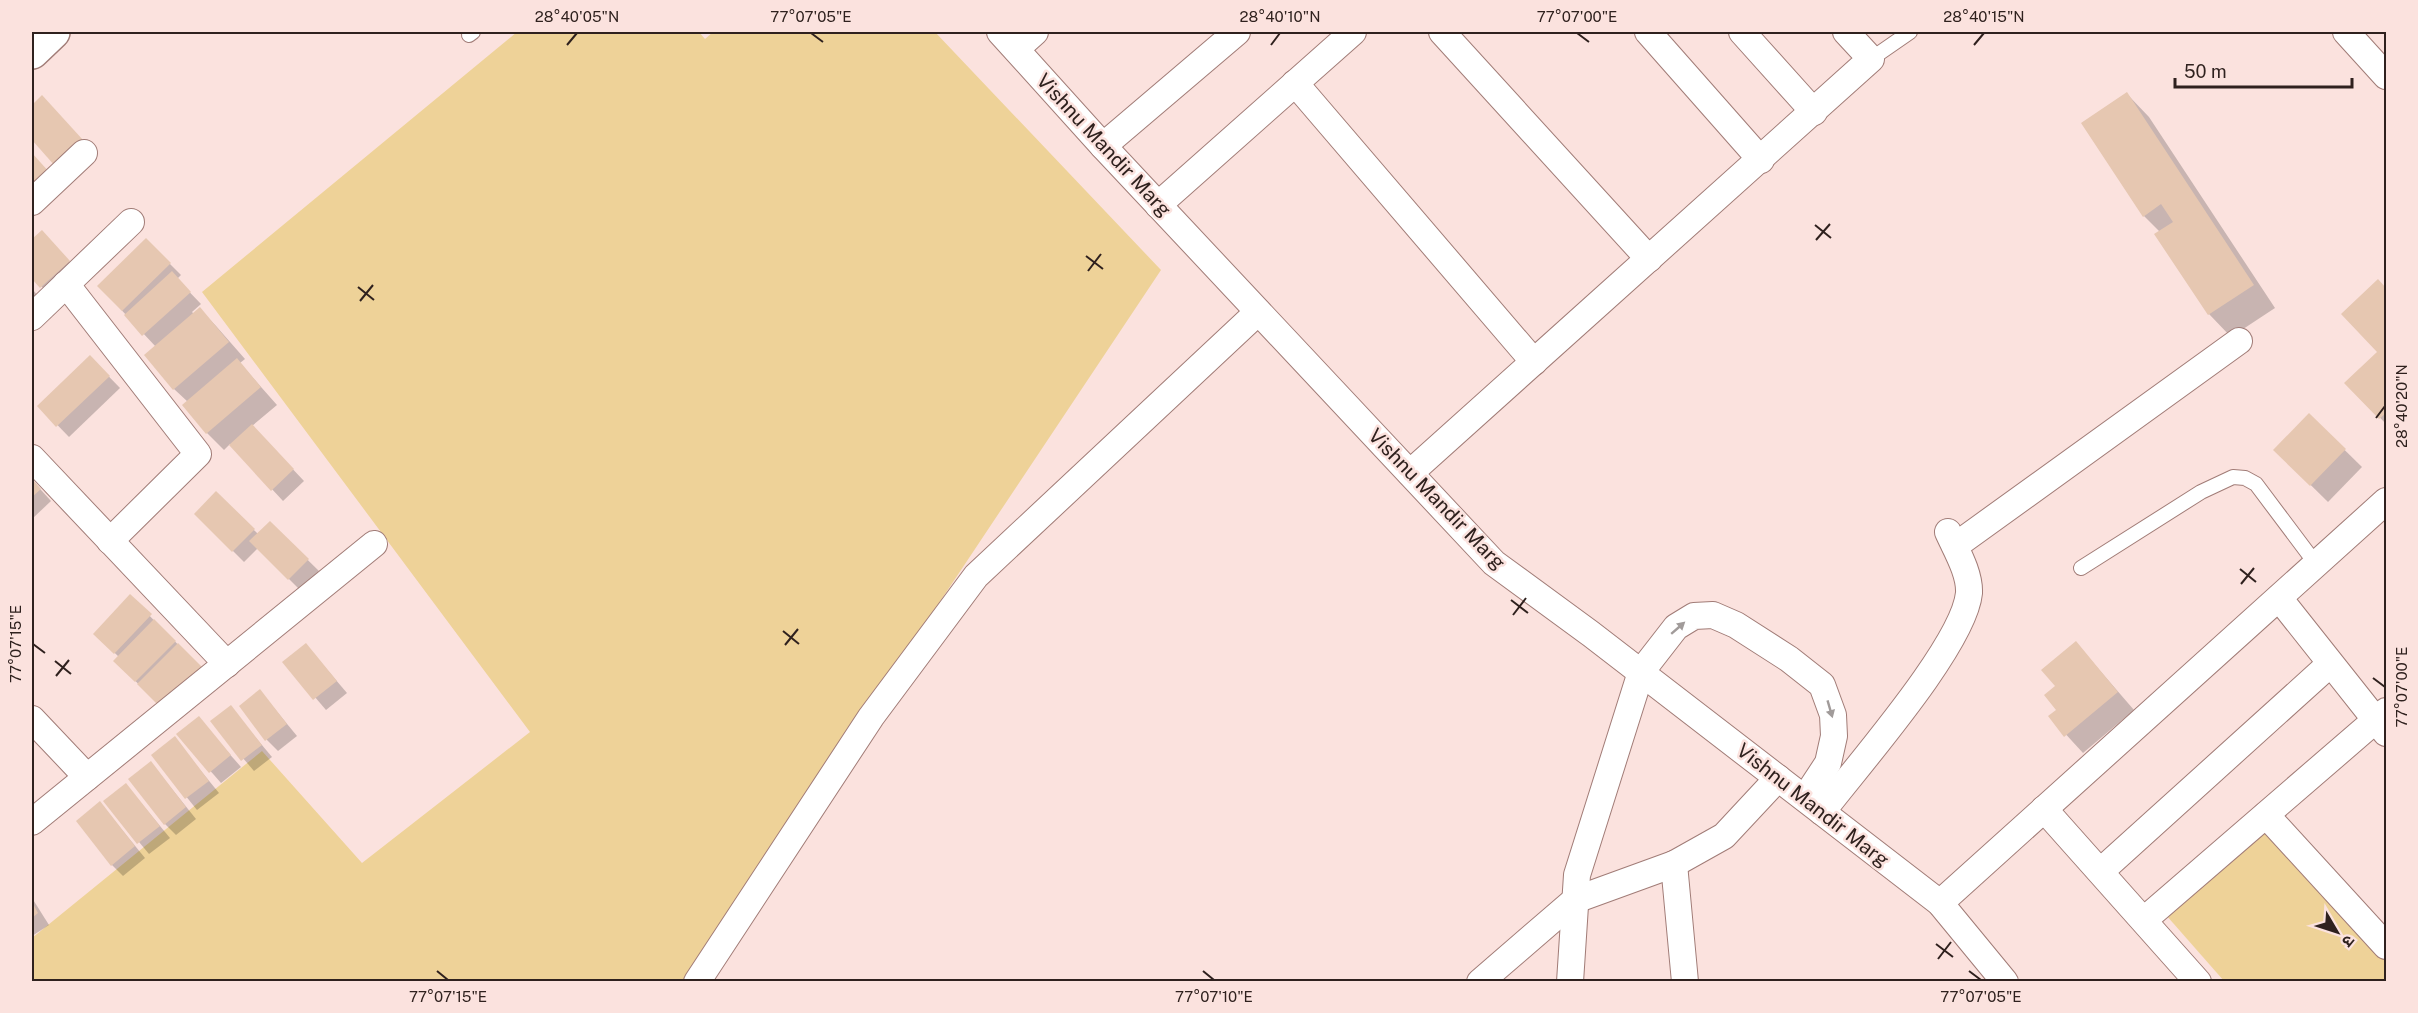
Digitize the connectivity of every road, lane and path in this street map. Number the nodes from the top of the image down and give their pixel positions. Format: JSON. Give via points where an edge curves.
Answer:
{"nodes":[{"id":1,"x":1035,"y":32,"type":"edge"},
{"id":2,"x":1237,"y":32,"type":"edge"},
{"id":3,"x":1353,"y":32,"type":"edge"},
{"id":4,"x":1442,"y":32,"type":"edge"},
{"id":5,"x":1648,"y":32,"type":"edge"},
{"id":6,"x":1742,"y":32,"type":"edge"},
{"id":7,"x":1846,"y":32,"type":"edge"},
{"id":8,"x":1910,"y":32,"type":"edge"},
{"id":9,"x":2346,"y":32,"type":"edge"},
{"id":10,"x":1008,"y":40,"type":"edge"},
{"id":11,"x":1871,"y":59,"type":"junction"},
{"id":12,"x":2386,"y":76,"type":"edge"},
{"id":13,"x":1295,"y":83,"type":"junction"},
{"id":14,"x":1814,"y":111,"type":"junction"},
{"id":15,"x":1103,"y":146,"type":"junction"},
{"id":16,"x":84,"y":153,"type":"dead end"},
{"id":17,"x":1761,"y":160,"type":"junction"},
{"id":18,"x":32,"y":202,"type":"edge"},
{"id":19,"x":1158,"y":205,"type":"junction"},
{"id":20,"x":131,"y":222,"type":"dead end"},
{"id":21,"x":1649,"y":259,"type":"junction"},
{"id":22,"x":66,"y":284,"type":"junction"},
{"id":23,"x":1258,"y":312,"type":"junction"},
{"id":24,"x":32,"y":317,"type":"edge"},
{"id":25,"x":2239,"y":341,"type":"dead end"},
{"id":26,"x":1534,"y":362,"type":"junction"},
{"id":27,"x":32,"y":458,"type":"edge"},
{"id":28,"x":1410,"y":473,"type":"junction"},
{"id":29,"x":2386,"y":501,"type":"edge"},
{"id":30,"x":110,"y":541,"type":"junction"},
{"id":31,"x":374,"y":544,"type":"dead end"},
{"id":32,"x":2316,"y":564,"type":"junction"},
{"id":33,"x":2080,"y":568,"type":"dead end"},
{"id":34,"x":2279,"y":598,"type":"junction"},
{"id":35,"x":226,"y":664,"type":"junction"},
{"id":36,"x":2330,"y":664,"type":"junction"},
{"id":37,"x":1641,"y":672,"type":"junction"},
{"id":38,"x":32,"y":719,"type":"edge"},
{"id":39,"x":2383,"y":722,"type":"edge"},
{"id":40,"x":87,"y":777,"type":"junction"},
{"id":41,"x":1778,"y":778,"type":"junction"},
{"id":42,"x":1813,"y":805,"type":"junction"},
{"id":43,"x":2044,"y":809,"type":"junction"},
{"id":44,"x":2266,"y":815,"type":"junction"},
{"id":45,"x":32,"y":822,"type":"edge"},
{"id":46,"x":1674,"y":864,"type":"junction"},
{"id":47,"x":2101,"y":871,"type":"junction"},
{"id":48,"x":1575,"y":900,"type":"junction"},
{"id":49,"x":1940,"y":903,"type":"junction"},
{"id":50,"x":2144,"y":920,"type":"junction"},
{"id":51,"x":2386,"y":946,"type":"edge"},
{"id":52,"x":698,"y":981,"type":"edge"},
{"id":53,"x":1479,"y":981,"type":"edge"},
{"id":54,"x":1570,"y":981,"type":"edge"},
{"id":55,"x":1684,"y":981,"type":"edge"},
{"id":56,"x":2005,"y":981,"type":"edge"},
{"id":57,"x":2198,"y":981,"type":"edge"}],
"edges":[{"from":1,"to":10,"type":"street"},
{"from":2,"to":15,"type":"street"},
{"from":3,"to":13,"type":"street"},
{"from":4,"to":21,"type":"street"},
{"from":5,"to":17,"type":"street"},
{"from":6,"to":14,"type":"street"},
{"from":7,"to":11,"type":"street"},
{"from":8,"to":11,"type":"lane"},
{"from":9,"to":12,"type":"street"},
{"from":10,"to":15,"type":"street","name":"Vishnu Mandir Marg"},
{"from":11,"to":14,"type":"street"},
{"from":13,"to":19,"type":"street"},
{"from":13,"to":26,"type":"street"},
{"from":14,"to":17,"type":"street"},
{"from":15,"to":19,"type":"street","name":"Vishnu Mandir Marg"},
{"from":16,"to":18,"type":"street"},
{"from":17,"to":21,"type":"street"},
{"from":19,"to":23,"type":"street","name":"Vishnu Mandir Marg"},
{"from":20,"to":22,"type":"street"},
{"from":21,"to":26,"type":"street"},
{"from":22,"to":24,"type":"street"},
{"from":22,"to":30,"type":"street","via":[[198,454]]},
{"from":23,"to":28,"type":"street","name":"Vishnu Mandir Marg"},
{"from":23,"to":52,"type":"street","via":[[976,576],[871,717]]},
{"from":25,"to":42,"type":"street","via":[[1952,539],[1969,592],[1962,618],[1926,677]]},
{"from":26,"to":28,"type":"street"},
{"from":27,"to":30,"type":"street"},
{"from":28,"to":37,"type":"street","name":"Vishnu Mandir Marg","via":[[1494,562]]},
{"from":29,"to":32,"type":"street"},
{"from":30,"to":35,"type":"street"},
{"from":31,"to":35,"type":"street"},
{"from":32,"to":33,"type":"lane","via":[[2256,484],[2245,477],[2233,477],[2201,492]]},
{"from":32,"to":34,"type":"street"},
{"from":34,"to":36,"type":"street"},
{"from":34,"to":43,"type":"street"},
{"from":35,"to":40,"type":"street"},
{"from":36,"to":39,"type":"street"},
{"from":36,"to":47,"type":"street"},
{"from":37,"to":41,"type":"street","name":"Vishnu Mandir Marg"},
{"from":37,"to":42,"type":"street","one_way":true,"via":[[1676,627],[1694,616],[1713,615],[1736,625],[1789,659],[1822,685],[1833,715],[1834,736]]},
{"from":37,"to":48,"type":"street","via":[[1577,875]]},
{"from":38,"to":40,"type":"street"},
{"from":39,"to":44,"type":"street"},
{"from":40,"to":45,"type":"street"},
{"from":41,"to":42,"type":"street","name":"Vishnu Mandir Marg"},
{"from":41,"to":46,"type":"street","via":[[1724,836]]},
{"from":42,"to":49,"type":"street","name":"Vishnu Mandir Marg"},
{"from":43,"to":47,"type":"street"},
{"from":43,"to":49,"type":"street"},
{"from":44,"to":50,"type":"street"},
{"from":44,"to":51,"type":"street"},
{"from":46,"to":48,"type":"street"},
{"from":46,"to":55,"type":"street"},
{"from":47,"to":50,"type":"street"},
{"from":48,"to":53,"type":"street"},
{"from":48,"to":54,"type":"street"},
{"from":49,"to":56,"type":"street","name":"Vishnu Mandir Marg"},
{"from":50,"to":57,"type":"street"}]}
